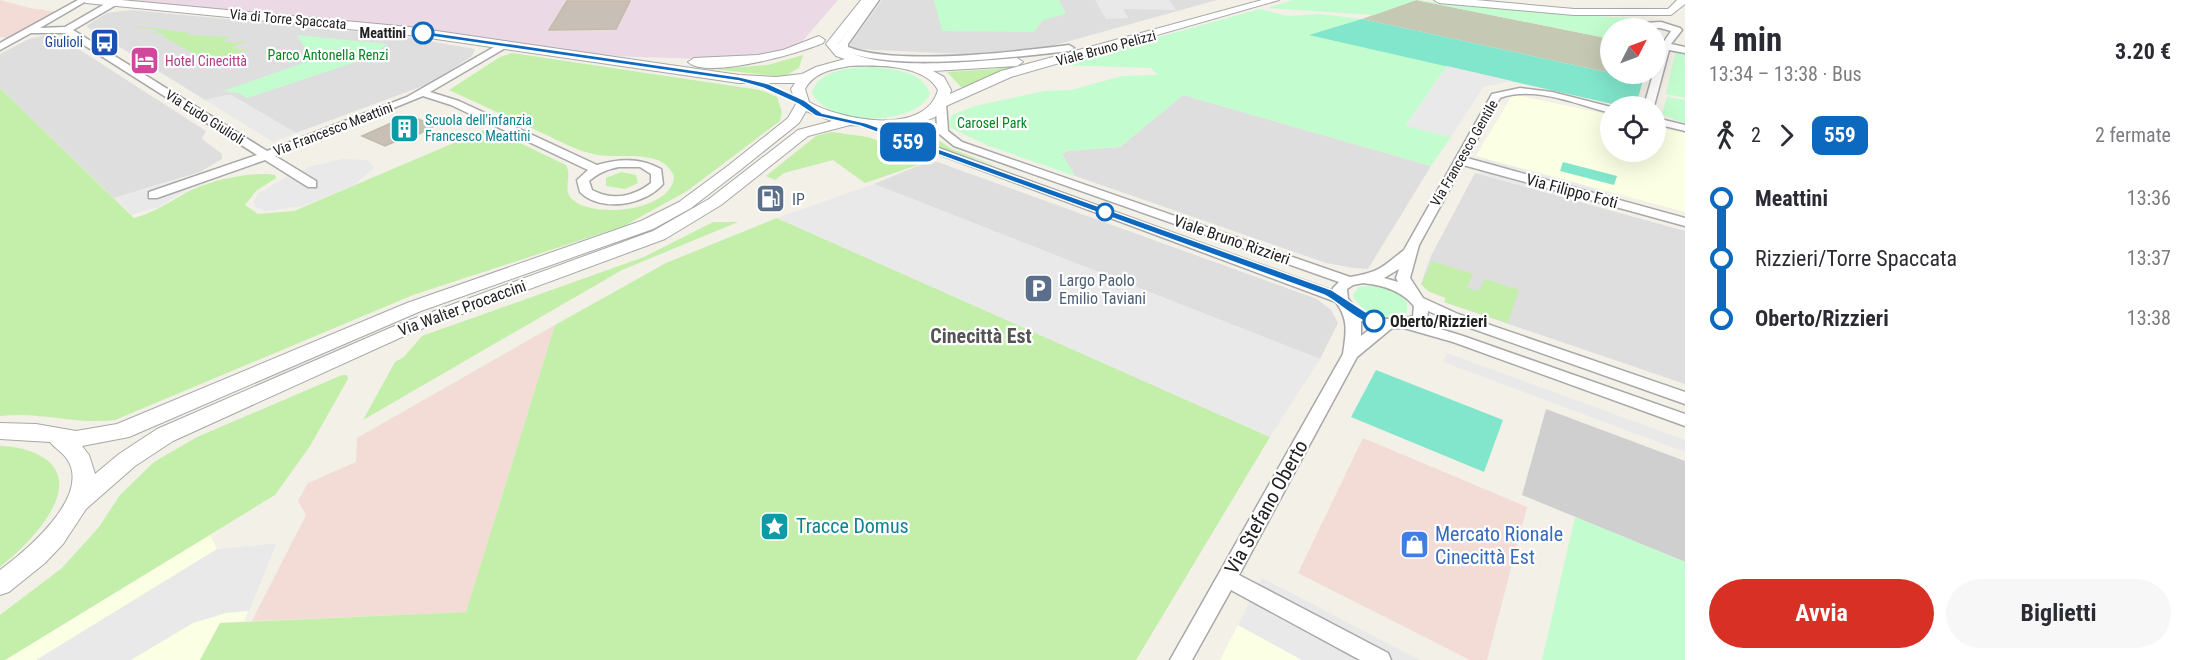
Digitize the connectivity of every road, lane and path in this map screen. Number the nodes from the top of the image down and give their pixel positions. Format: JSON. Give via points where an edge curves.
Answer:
{"nodes":[{"id":1,"x":85,"y":0,"type":"edge"},
{"id":2,"x":853,"y":0,"type":"edge"},
{"id":3,"x":867,"y":0,"type":"edge"},
{"id":4,"x":875,"y":0,"type":"edge"},
{"id":5,"x":1240,"y":0,"type":"edge"},
{"id":6,"x":1275,"y":0,"type":"edge"},
{"id":7,"x":1439,"y":0,"type":"edge"},
{"id":8,"x":1683,"y":0,"type":"edge"},
{"id":9,"x":113,"y":3,"type":"junction"},
{"id":10,"x":61,"y":13,"type":"junction"},
{"id":11,"x":90,"y":15,"type":"junction"},
{"id":12,"x":1666,"y":27,"type":"edge"},
{"id":13,"x":68,"y":30,"type":"junction"},
{"id":14,"x":29,"y":31,"type":"junction"},
{"id":15,"x":819,"y":40,"type":"junction"},
{"id":16,"x":1666,"y":41,"type":"edge"},
{"id":17,"x":504,"y":45,"type":"junction"},
{"id":18,"x":0,"y":46,"type":"edge"},
{"id":19,"x":1666,"y":46,"type":"edge"},
{"id":20,"x":1069,"y":48,"type":"junction"},
{"id":21,"x":1685,"y":50,"type":"edge"},
{"id":22,"x":1047,"y":54,"type":"junction"},
{"id":23,"x":951,"y":57,"type":"junction"},
{"id":24,"x":603,"y":60,"type":"junction"},
{"id":25,"x":868,"y":61,"type":"junction"},
{"id":26,"x":1061,"y":61,"type":"junction"},
{"id":27,"x":941,"y":67,"type":"junction"},
{"id":28,"x":915,"y":68,"type":"junction"},
{"id":29,"x":810,"y":75,"type":"junction"},
{"id":30,"x":740,"y":79,"type":"junction"},
{"id":31,"x":423,"y":93,"type":"junction"},
{"id":32,"x":802,"y":103,"type":"junction"},
{"id":33,"x":941,"y":103,"type":"junction"},
{"id":34,"x":1600,"y":108,"type":"edge"},
{"id":35,"x":855,"y":123,"type":"junction"},
{"id":36,"x":1666,"y":123,"type":"edge"},
{"id":37,"x":1685,"y":128,"type":"edge"},
{"id":38,"x":266,"y":156,"type":"junction"},
{"id":39,"x":1458,"y":160,"type":"junction"},
{"id":40,"x":596,"y":169,"type":"junction"},
{"id":41,"x":312,"y":184,"type":"dead end"},
{"id":42,"x":153,"y":195,"type":"dead end"},
{"id":43,"x":1685,"y":222,"type":"edge"},
{"id":44,"x":1410,"y":251,"type":"junction"},
{"id":45,"x":1367,"y":279,"type":"junction"},
{"id":46,"x":1349,"y":281,"type":"junction"},
{"id":47,"x":1415,"y":299,"type":"junction"},
{"id":48,"x":1346,"y":304,"type":"junction"},
{"id":49,"x":1389,"y":324,"type":"junction"},
{"id":50,"x":1408,"y":324,"type":"junction"},
{"id":51,"x":1351,"y":354,"type":"junction"},
{"id":52,"x":1685,"y":398,"type":"edge"},
{"id":53,"x":1685,"y":420,"type":"edge"},
{"id":54,"x":0,"y":431,"type":"edge"},
{"id":55,"x":59,"y":438,"type":"junction"},
{"id":56,"x":78,"y":502,"type":"junction"},
{"id":57,"x":1227,"y":578,"type":"junction"},
{"id":58,"x":0,"y":584,"type":"edge"},
{"id":59,"x":1181,"y":660,"type":"edge"},
{"id":60,"x":1380,"y":660,"type":"edge"}],
"edges":[{"from":1,"to":9,"type":"street","name":"Via di Torre Spaccata"},
{"from":1,"to":10,"type":"street"},
{"from":2,"to":15,"type":"street"},
{"from":3,"to":25,"type":"street","via":[[832,46],[842,55]]},
{"from":4,"to":23,"type":"street","via":[[843,44],[845,50],[864,55]]},
{"from":5,"to":20,"type":"street","name":"Viale Bruno Pelizzi"},
{"from":6,"to":26,"type":"street","name":"Viale Bruno Pelizzi"},
{"from":7,"to":8,"type":"street","via":[[1555,12],[1641,14],[1671,12]]},
{"from":9,"to":11,"type":"street"},
{"from":9,"to":17,"type":"street","name":"Via di Torre Spaccata","via":[[403,30]]},
{"from":10,"to":11,"type":"street"},
{"from":10,"to":14,"type":"street"},
{"from":11,"to":13,"type":"street"},
{"from":12,"to":16,"type":"street","via":[[1676,30],[1676,34]]},
{"from":13,"to":14,"type":"street"},
{"from":13,"to":38,"type":"street","name":"Via Eudo Giulioli"},
{"from":14,"to":18,"type":"street"},
{"from":15,"to":24,"type":"street","via":[[788,54],[751,62]]},
{"from":15,"to":29,"type":"street"},
{"from":17,"to":24,"type":"street","name":"Via di Torre Spaccata"},
{"from":17,"to":31,"type":"street","name":"Via Francesco Meattini"},
{"from":19,"to":21,"type":"street"},
{"from":20,"to":22,"type":"street","name":"Viale Bruno Pelizzi"},
{"from":20,"to":23,"type":"street"},
{"from":22,"to":26,"type":"street"},
{"from":22,"to":27,"type":"street","name":"Viale Bruno Pelizzi","via":[[1009,63]]},
{"from":23,"to":27,"type":"street"},
{"from":24,"to":30,"type":"street","name":"Via di Torre Spaccata"},
{"from":25,"to":28,"type":"street"},
{"from":25,"to":29,"type":"street","name":"Via di Torre Spaccata","via":[[837,65]]},
{"from":26,"to":33,"type":"street","name":"Viale Bruno Pelizzi","via":[[994,79]]},
{"from":27,"to":28,"type":"street","name":"Viale Bruno Pelizzi"},
{"from":28,"to":33,"type":"street","via":[[941,84]]},
{"from":29,"to":30,"type":"street","name":"Via di Torre Spaccata","via":[[776,81]]},
{"from":29,"to":32,"type":"street","via":[[798,90]]},
{"from":30,"to":32,"type":"street","name":"Via di Torre Spaccata","via":[[773,88]]},
{"from":31,"to":38,"type":"street","name":"Via Francesco Meattini"},
{"from":31,"to":40,"type":"street","via":[[455,103]]},
{"from":32,"to":35,"type":"street","name":"Via di Torre Spaccata","via":[[819,115]]},
{"from":32,"to":55,"type":"street","name":"Via Walter Procaccini","via":[[794,120],[777,135],[685,205],[647,225],[414,307],[132,428],[85,439]]},
{"from":33,"to":35,"type":"street","name":"Viale Bruno Pelizzi","via":[[930,113],[910,120]]},
{"from":33,"to":46,"type":"street","name":"Viale Bruno Rizzieri","via":[[943,132],[958,144]]},
{"from":34,"to":39,"type":"street","name":"Via Francesco Gentile","via":[[1529,92],[1500,93]]},
{"from":35,"to":48,"type":"street","name":"Viale Bruno Rizzieri"},
{"from":35,"to":56,"type":"street","name":"Via Walter Procaccini","via":[[803,133],[723,196],[659,235],[406,328],[165,435],[127,460]]},
{"from":36,"to":37,"type":"street"},
{"from":38,"to":41,"type":"street","name":"Via Eudo Giulioli"},
{"from":38,"to":42,"type":"street","name":"Via Francesco Meattini"},
{"from":39,"to":43,"type":"street","name":"Via Filippo Foti"},
{"from":39,"to":44,"type":"street","name":"Via Francesco Gentile"},
{"from":40,"to":40,"type":"street","via":[[584,180],[583,187],[604,200],[641,195],[659,178],[651,167],[631,162]]},
{"from":44,"to":45,"type":"street","name":"Via Francesco Gentile","via":[[1387,272]]},
{"from":44,"to":47,"type":"street","name":"Via Francesco Gentile","via":[[1403,278]]},
{"from":45,"to":46,"type":"street"},
{"from":45,"to":47,"type":"street","via":[[1392,284]]},
{"from":46,"to":48,"type":"street","via":[[1340,288]]},
{"from":47,"to":50,"type":"street","via":[[1422,315]]},
{"from":47,"to":52,"type":"street","via":[[1453,317]]},
{"from":48,"to":49,"type":"street","name":"Viale Bruno Rizzieri","via":[[1368,319]]},
{"from":48,"to":51,"type":"street","name":"Via Stefano Oberto","via":[[1355,326]]},
{"from":49,"to":50,"type":"street","name":"Viale Bruno Rizzieri"},
{"from":49,"to":51,"type":"street","name":"Via Stefano Oberto"},
{"from":50,"to":53,"type":"street"},
{"from":51,"to":57,"type":"street","name":"Via Stefano Oberto"},
{"from":54,"to":55,"type":"street","name":"Via Walter Procaccini","via":[[36,432]]},
{"from":55,"to":56,"type":"street","name":"Via Walter Procaccini","via":[[76,450],[81,460],[84,486]]},
{"from":56,"to":58,"type":"street","name":"Via Walter Procaccini","via":[[56,536]]},
{"from":57,"to":59,"type":"street","name":"Via Stefano Oberto"},
{"from":57,"to":60,"type":"street"}]}
